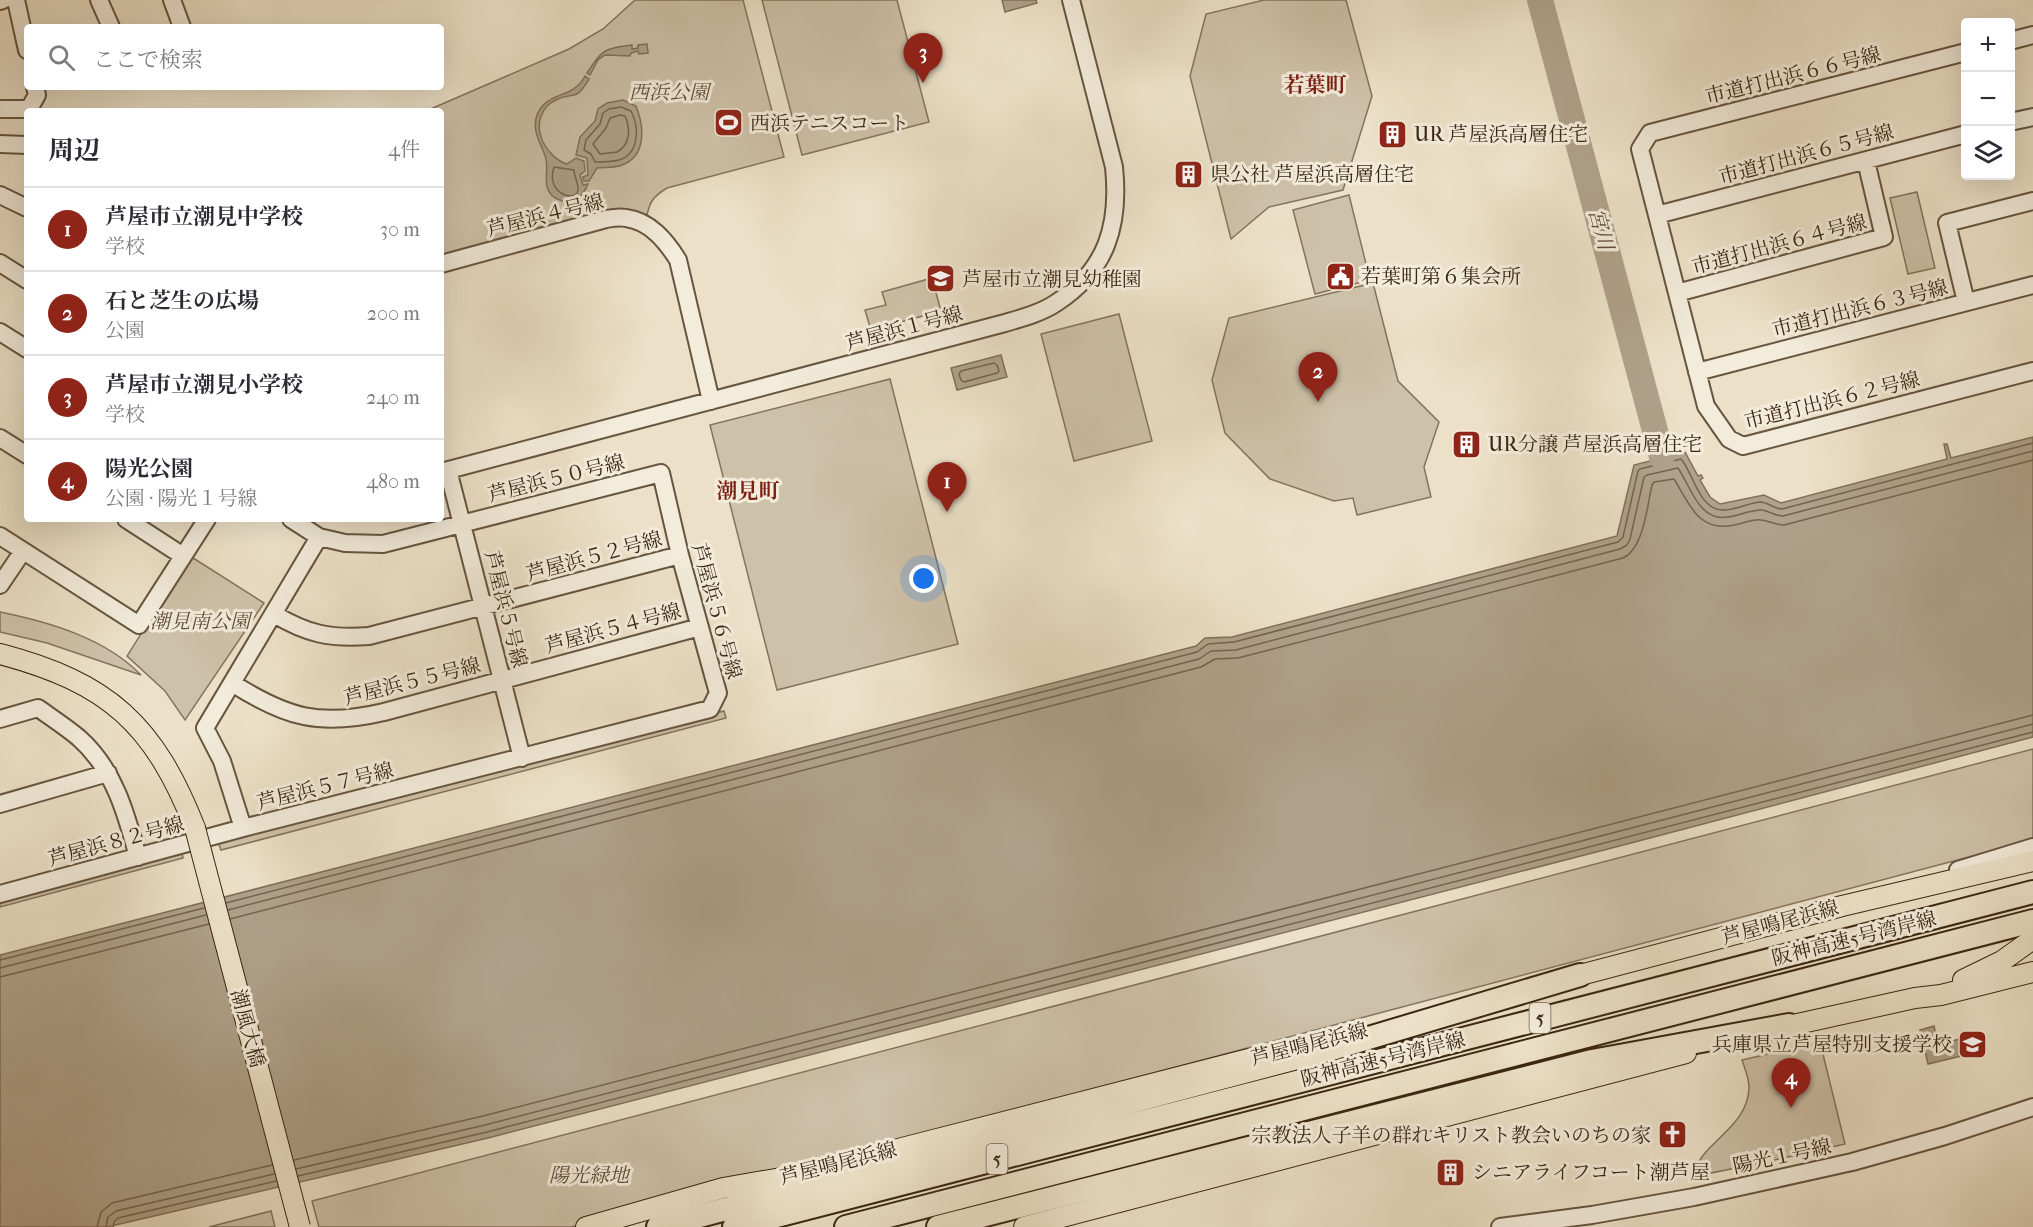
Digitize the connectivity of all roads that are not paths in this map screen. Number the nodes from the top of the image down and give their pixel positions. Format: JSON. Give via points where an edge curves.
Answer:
{"nodes":[{"id":1,"x":16,"y":0,"type":"edge"},
{"id":2,"x":99,"y":0,"type":"edge"},
{"id":3,"x":172,"y":0,"type":"edge"},
{"id":4,"x":1071,"y":0,"type":"edge"},
{"id":5,"x":110,"y":24,"type":"edge"},
{"id":6,"x":181,"y":24,"type":"edge"},
{"id":7,"x":2033,"y":35,"type":"edge"},
{"id":8,"x":24,"y":36,"type":"edge"},
{"id":9,"x":2015,"y":40,"type":"edge"},
{"id":10,"x":1961,"y":53,"type":"edge"},
{"id":11,"x":36,"y":90,"type":"edge"},
{"id":12,"x":29,"y":108,"type":"edge"},
{"id":13,"x":0,"y":109,"type":"edge"},
{"id":14,"x":24,"y":109,"type":"edge"},
{"id":15,"x":2033,"y":117,"type":"edge"},
{"id":16,"x":2015,"y":121,"type":"edge"},
{"id":17,"x":1961,"y":135,"type":"edge"},
{"id":18,"x":0,"y":144,"type":"edge"},
{"id":19,"x":24,"y":145,"type":"edge"},
{"id":20,"x":1640,"y":149,"type":"joint"},
{"id":21,"x":1866,"y":160,"type":"junction"},
{"id":22,"x":0,"y":195,"type":"edge"},
{"id":23,"x":2033,"y":201,"type":"edge"},
{"id":24,"x":24,"y":207,"type":"edge"},
{"id":25,"x":1657,"y":215,"type":"junction"},
{"id":26,"x":444,"y":263,"type":"edge"},
{"id":27,"x":0,"y":264,"type":"edge"},
{"id":28,"x":24,"y":278,"type":"edge"},
{"id":29,"x":2033,"y":285,"type":"edge"},
{"id":30,"x":1677,"y":293,"type":"junction"},
{"id":31,"x":1966,"y":302,"type":"junction"},
{"id":32,"x":0,"y":332,"type":"edge"},
{"id":33,"x":24,"y":348,"type":"edge"},
{"id":34,"x":2033,"y":371,"type":"edge"},
{"id":35,"x":1697,"y":372,"type":"junction"},
{"id":36,"x":711,"y":401,"type":"junction"},
{"id":37,"x":0,"y":438,"type":"edge"},
{"id":38,"x":24,"y":453,"type":"edge"},
{"id":39,"x":445,"y":471,"type":"edge"},
{"id":40,"x":661,"y":473,"type":"joint"},
{"id":41,"x":131,"y":522,"type":"edge"},
{"id":42,"x":205,"y":522,"type":"edge"},
{"id":43,"x":296,"y":522,"type":"edge"},
{"id":44,"x":463,"y":523,"type":"junction"},
{"id":45,"x":0,"y":536,"type":"edge"},
{"id":46,"x":319,"y":537,"type":"junction"},
{"id":47,"x":23,"y":551,"type":"junction"},
{"id":48,"x":680,"y":555,"type":"junction"},
{"id":49,"x":183,"y":556,"type":"junction"},
{"id":50,"x":0,"y":585,"type":"edge"},
{"id":51,"x":484,"y":606,"type":"junction"},
{"id":52,"x":274,"y":614,"type":"junction"},
{"id":53,"x":699,"y":627,"type":"junction"},
{"id":54,"x":0,"y":654,"type":"edge"},
{"id":55,"x":503,"y":680,"type":"junction"},
{"id":56,"x":232,"y":682,"type":"junction"},
{"id":57,"x":0,"y":719,"type":"edge"},
{"id":58,"x":522,"y":758,"type":"junction"},
{"id":59,"x":108,"y":773,"type":"junction"},
{"id":60,"x":0,"y":804,"type":"edge"},
{"id":61,"x":243,"y":828,"type":"junction"},
{"id":62,"x":2033,"y":847,"type":"edge"},
{"id":63,"x":138,"y":857,"type":"junction"},
{"id":64,"x":2033,"y":861,"type":"edge"},
{"id":65,"x":2033,"y":892,"type":"edge"},
{"id":66,"x":0,"y":894,"type":"edge"},
{"id":67,"x":1842,"y":906,"type":"junction"},
{"id":68,"x":2033,"y":921,"type":"edge"},
{"id":69,"x":2033,"y":939,"type":"edge"},
{"id":70,"x":2033,"y":972,"type":"edge"},
{"id":71,"x":1580,"y":975,"type":"junction"},
{"id":72,"x":1915,"y":998,"type":"junction"},
{"id":73,"x":1789,"y":1025,"type":"junction"},
{"id":74,"x":2033,"y":1107,"type":"edge"},
{"id":75,"x":816,"y":1172,"type":"junction"},
{"id":76,"x":300,"y":1227,"type":"edge"},
{"id":77,"x":586,"y":1227,"type":"edge"},
{"id":78,"x":618,"y":1227,"type":"edge"},
{"id":79,"x":658,"y":1227,"type":"edge"},
{"id":80,"x":734,"y":1227,"type":"edge"},
{"id":81,"x":846,"y":1227,"type":"edge"},
{"id":82,"x":938,"y":1227,"type":"edge"},
{"id":83,"x":1024,"y":1227,"type":"edge"},
{"id":84,"x":1500,"y":1227,"type":"edge"}],
"edges":[{"from":1,"to":8,"type":"street"},
{"from":2,"to":5,"type":"street"},
{"from":3,"to":6,"type":"street"},
{"from":4,"to":36,"type":"street","name":"芦屋浜１号線","via":[[1116,186],[1110,238],[1089,275],[1055,304],[1035,314]]},
{"from":7,"to":9,"type":"street"},
{"from":10,"to":20,"type":"street","name":"市道打出浜６６号線","via":[[1650,133]]},
{"from":11,"to":12,"type":"street"},
{"from":13,"to":14,"type":"street"},
{"from":15,"to":16,"type":"street"},
{"from":17,"to":21,"type":"street","name":"市道打出浜６５号線"},
{"from":18,"to":19,"type":"street"},
{"from":20,"to":25,"type":"street","name":"市道打出浜６２号線"},
{"from":21,"to":25,"type":"street","name":"市道打出浜６５号線"},
{"from":21,"to":30,"type":"street","name":"市道打出浜６４号線","via":[[1884,237]]},
{"from":22,"to":24,"type":"street"},
{"from":23,"to":31,"type":"street","via":[[1947,223]]},
{"from":25,"to":30,"type":"street","name":"市道打出浜６２号線"},
{"from":26,"to":36,"type":"street","name":"芦屋浜４号線","via":[[606,219],[626,218],[650,226],[678,260]]},
{"from":27,"to":28,"type":"street"},
{"from":29,"to":31,"type":"street","name":"市道打出浜６３号線"},
{"from":30,"to":35,"type":"street","name":"市道打出浜６２号線"},
{"from":31,"to":35,"type":"street","name":"市道打出浜６３号線"},
{"from":32,"to":33,"type":"street"},
{"from":34,"to":35,"type":"street","name":"市道打出浜６２号線","via":[[1743,446],[1729,440],[1706,406]]},
{"from":36,"to":39,"type":"street","name":"芦屋浜１号線"},
{"from":37,"to":38,"type":"street"},
{"from":39,"to":44,"type":"street","name":"芦屋浜５号線"},
{"from":40,"to":44,"type":"street","name":"芦屋浜５０号線"},
{"from":40,"to":48,"type":"street","name":"芦屋浜５６号線"},
{"from":41,"to":49,"type":"street"},
{"from":42,"to":49,"type":"street"},
{"from":43,"to":46,"type":"street"},
{"from":44,"to":46,"type":"street","name":"芦屋浜５０号線","via":[[383,544],[345,543]]},
{"from":44,"to":51,"type":"street","name":"芦屋浜５号線"},
{"from":45,"to":47,"type":"street"},
{"from":46,"to":52,"type":"street"},
{"from":47,"to":49,"type":"street","via":[[139,625]]},
{"from":47,"to":50,"type":"street"},
{"from":48,"to":51,"type":"street","name":"芦屋浜５２号線"},
{"from":48,"to":53,"type":"street","name":"芦屋浜５６号線"},
{"from":51,"to":52,"type":"street","name":"芦屋浜５２号線","via":[[369,636],[347,638],[307,631]]},
{"from":51,"to":55,"type":"street","name":"芦屋浜５号線"},
{"from":52,"to":56,"type":"street"},
{"from":53,"to":55,"type":"street","name":"芦屋浜５４号線"},
{"from":53,"to":58,"type":"street","name":"芦屋浜５６号線","via":[[718,693],[710,709]]},
{"from":54,"to":76,"type":"main road","name":"潮風大橋","bridge":true,"via":[[69,677],[97,693],[128,716],[153,744],[172,775],[195,828]]},
{"from":55,"to":56,"type":"street","name":"芦屋浜５５号線","via":[[343,720],[309,719],[284,711]]},
{"from":55,"to":58,"type":"street","name":"芦屋浜５号線"},
{"from":56,"to":61,"type":"street","name":"芦屋浜５７号線","via":[[205,728],[222,761]]},
{"from":57,"to":59,"type":"street","via":[[38,708],[80,739]]},
{"from":58,"to":61,"type":"street","name":"芦屋浜５７号線"},
{"from":59,"to":60,"type":"street"},
{"from":59,"to":63,"type":"street"},
{"from":61,"to":63,"type":"street","name":"芦屋浜８２号線"},
{"from":62,"to":67,"type":"street"},
{"from":63,"to":66,"type":"street","name":"芦屋浜８２号線"},
{"from":64,"to":67,"type":"main road","name":"芦屋鳴尾浜線"},
{"from":65,"to":80,"type":"highway","name":"阪神高速5号湾岸線","number":"5"},
{"from":67,"to":71,"type":"main road","name":"芦屋鳴尾浜線"},
{"from":68,"to":81,"type":"highway","name":"阪神高速5号湾岸線","number":"5"},
{"from":69,"to":72,"type":"main road","via":[[2002,962]]},
{"from":70,"to":72,"type":"main road"},
{"from":71,"to":75,"type":"main road","name":"芦屋鳴尾浜線"},
{"from":71,"to":79,"type":"highway","number":"5","via":[[1335,1048]]},
{"from":72,"to":73,"type":"main road"},
{"from":73,"to":82,"type":"highway","via":[[1592,1061]]},
{"from":73,"to":83,"type":"main road"},
{"from":74,"to":84,"type":"street","name":"陽光１号線","via":[[1852,1162],[1683,1199]]},
{"from":75,"to":77,"type":"main road","name":"芦屋鳴尾浜線","via":[[723,1188]]},
{"from":75,"to":78,"type":"main road"}]}
